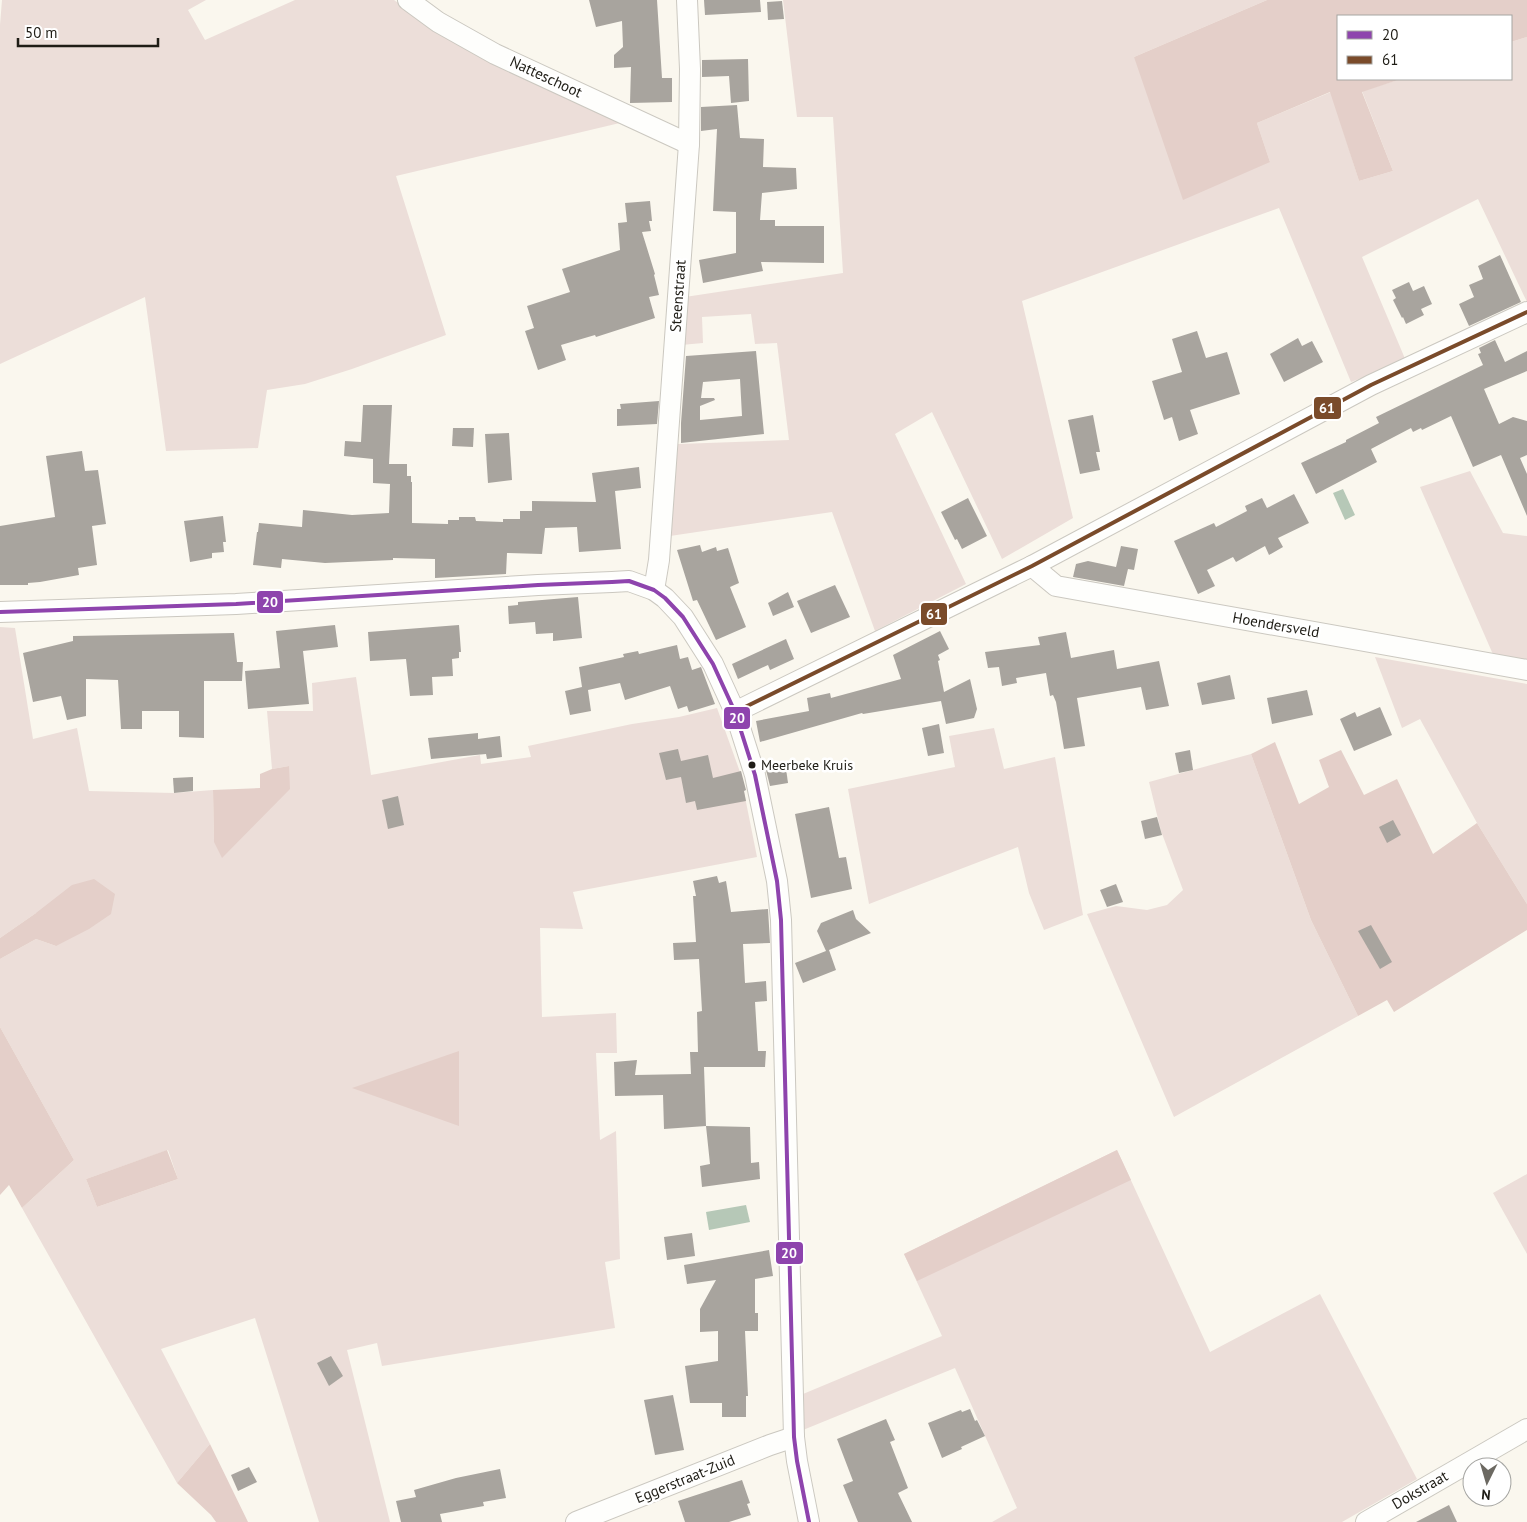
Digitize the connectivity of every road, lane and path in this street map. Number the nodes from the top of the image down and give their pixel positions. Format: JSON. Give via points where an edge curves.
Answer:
{"nodes":[{"id":1,"x":408,"y":0,"type":"edge"},
{"id":2,"x":687,"y":0,"type":"edge"},
{"id":3,"x":688,"y":144,"type":"junction"},
{"id":4,"x":1527,"y":312,"type":"edge"},
{"id":5,"x":1032,"y":566,"type":"junction"},
{"id":6,"x":654,"y":590,"type":"junction"},
{"id":7,"x":0,"y":612,"type":"edge"},
{"id":8,"x":1527,"y":670,"type":"edge"},
{"id":9,"x":735,"y":712,"type":"junction"},
{"id":10,"x":1527,"y":1429,"type":"edge"},
{"id":11,"x":794,"y":1437,"type":"junction"},
{"id":12,"x":576,"y":1522,"type":"edge"},
{"id":13,"x":809,"y":1522,"type":"edge"},
{"id":14,"x":1366,"y":1522,"type":"edge"}],
"edges":[{"from":1,"to":3,"type":"street","name":"Natteschoot","via":[[438,22],[495,54]]},
{"from":2,"to":3,"type":"street","name":"Steenstraat","via":[[690,69]]},
{"from":3,"to":6,"type":"street","name":"Steenstraat","via":[[659,560]]},
{"from":4,"to":5,"type":"street","via":[[1371,385]]},
{"from":5,"to":8,"type":"street","name":"Hoendersveld","via":[[1056,586]]},
{"from":5,"to":9,"type":"street"},
{"from":6,"to":7,"type":"street","via":[[629,581],[538,584],[236,604]]},
{"from":6,"to":9,"type":"street","via":[[683,617],[713,664]]},
{"from":9,"to":11,"type":"street","via":[[755,775],[781,920]]},
{"from":10,"to":14,"type":"street","name":"Dokstraat"},
{"from":11,"to":12,"type":"street","name":"Eggerstraat-Zuid"},
{"from":11,"to":13,"type":"street"}]}
